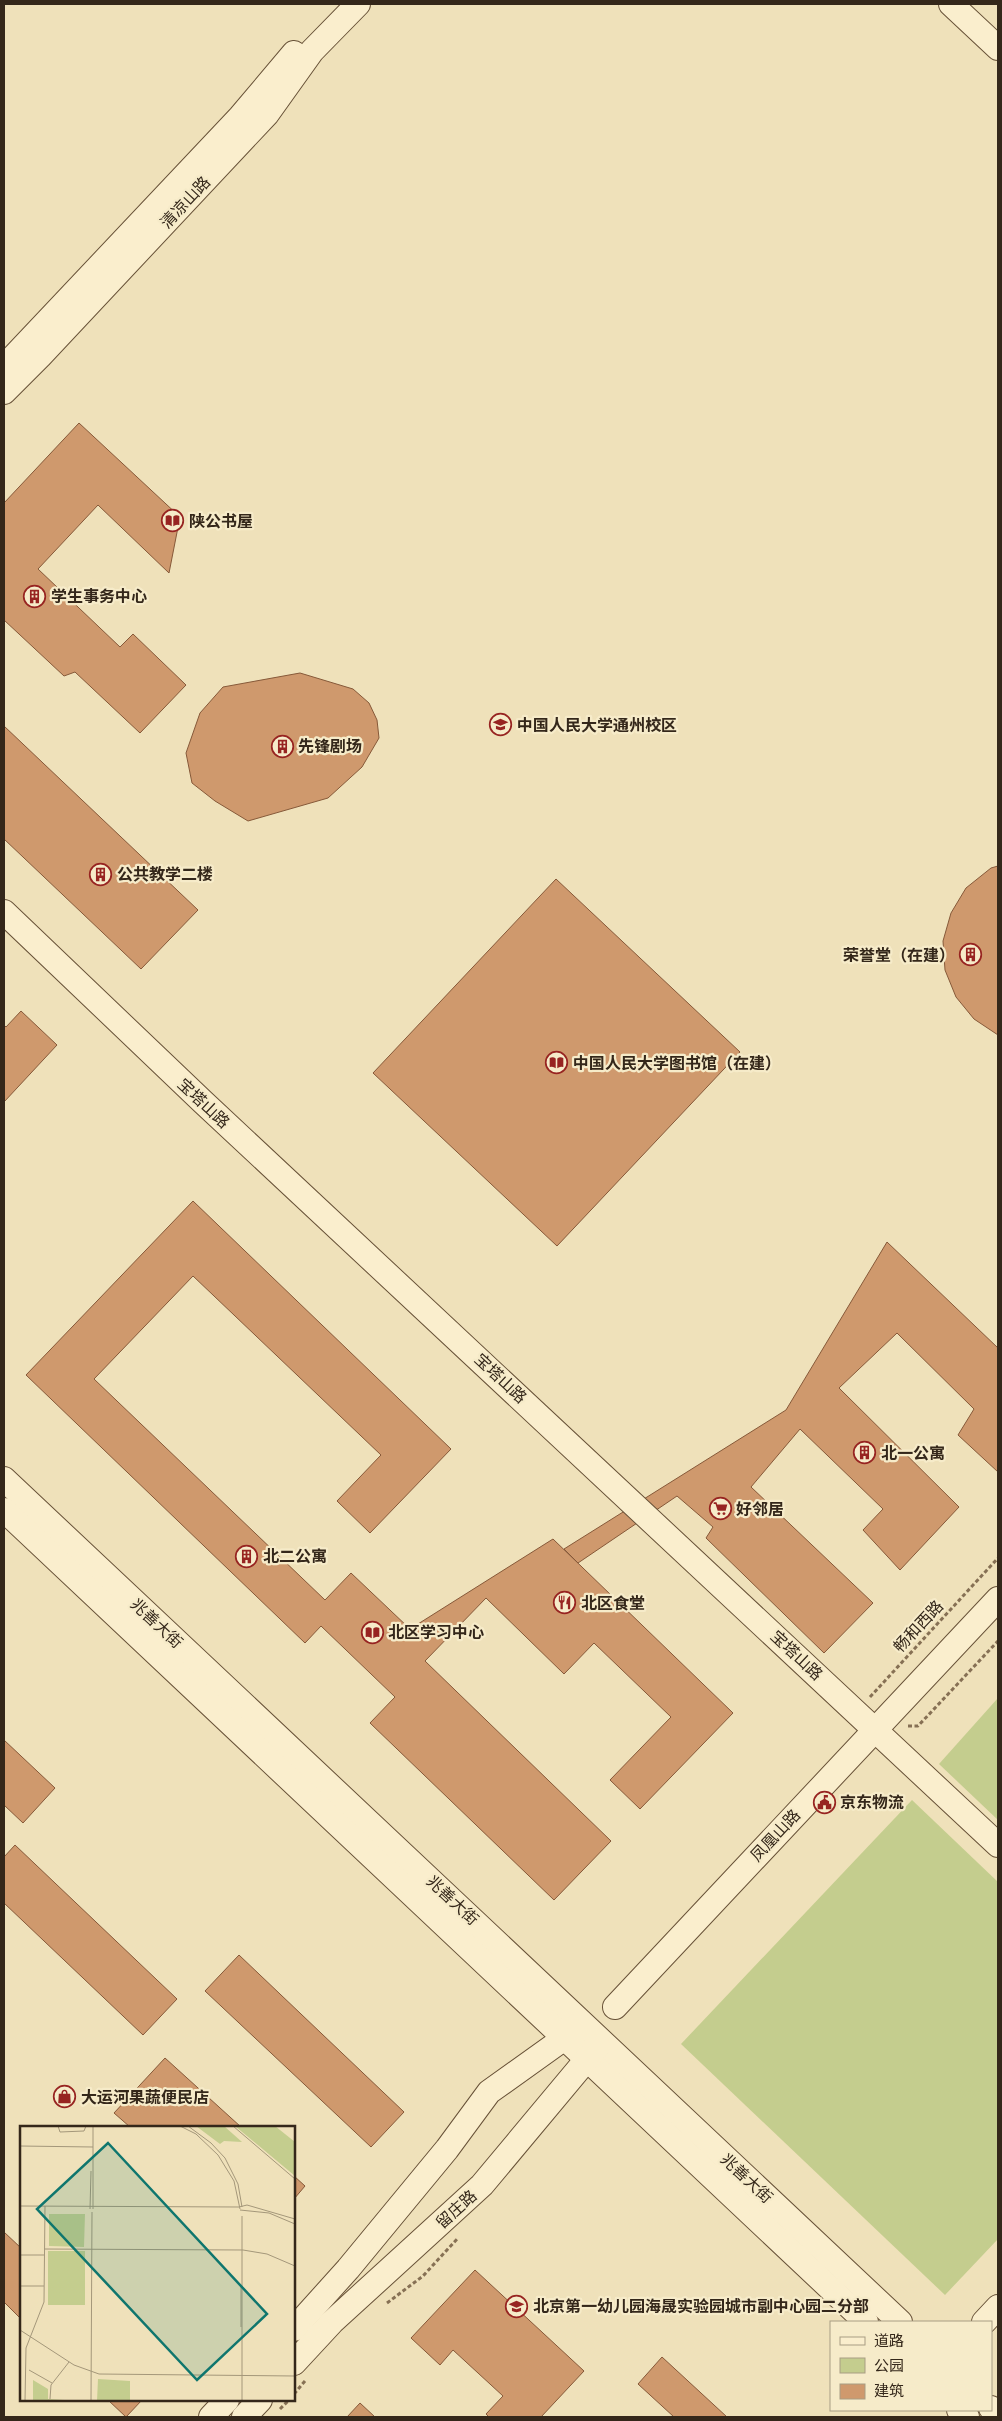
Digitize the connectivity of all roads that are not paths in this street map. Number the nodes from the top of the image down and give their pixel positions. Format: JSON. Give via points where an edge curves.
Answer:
{"nodes":[{"id":1,"x":340,"y":4,"type":"edge"},
{"id":2,"x":358,"y":4,"type":"edge"},
{"id":3,"x":951,"y":4,"type":"edge"},
{"id":4,"x":998,"y":48,"type":"edge"},
{"id":5,"x":4,"y":368,"type":"edge"},
{"id":6,"x":4,"y":392,"type":"edge"},
{"id":7,"x":4,"y":912,"type":"edge"},
{"id":8,"x":4,"y":1479,"type":"edge"},
{"id":9,"x":4,"y":1510,"type":"edge"},
{"id":10,"x":998,"y":1599,"type":"edge"},
{"id":11,"x":875,"y":1728,"type":"junction"},
{"id":12,"x":998,"y":1845,"type":"edge"},
{"id":13,"x":615,"y":2007,"type":"dead end"},
{"id":14,"x":574,"y":2029,"type":"junction"},
{"id":15,"x":596,"y":2050,"type":"junction"},
{"id":16,"x":998,"y":2307,"type":"edge"},
{"id":17,"x":865,"y":2321,"type":"edge"},
{"id":18,"x":899,"y":2321,"type":"edge"},
{"id":19,"x":985,"y":2321,"type":"edge"},
{"id":20,"x":295,"y":2328,"type":"edge"},
{"id":21,"x":295,"y":2362,"type":"edge"},
{"id":22,"x":226,"y":2401,"type":"edge"},
{"id":23,"x":259,"y":2401,"type":"edge"},
{"id":24,"x":211,"y":2417,"type":"edge"},
{"id":25,"x":244,"y":2417,"type":"edge"}],
"edges":[{"from":1,"to":5,"type":"main road","name":"清凉山路","via":[[240,117]]},
{"from":2,"to":6,"type":"main road","name":"清凉山路","via":[[312,51],[267,114]]},
{"from":3,"to":4,"type":"main road"},
{"from":7,"to":11,"type":"main road","name":"宝塔山路","via":[[203,1102]]},
{"from":8,"to":14,"type":"main road","name":"兆善大街"},
{"from":9,"to":14,"type":"main road","name":"兆善大街"},
{"from":10,"to":11,"type":"main road","name":"凤凰山路"},
{"from":11,"to":12,"type":"main road","name":"宝塔山路"},
{"from":11,"to":13,"type":"main road","name":"凤凰山路"},
{"from":14,"to":15,"type":"main road","name":"兆善大街"},
{"from":14,"to":20,"type":"main road","via":[[489,2092],[447,2149]]},
{"from":15,"to":17,"type":"main road","name":"兆善大街"},
{"from":15,"to":18,"type":"main road","name":"兆善大街"},
{"from":15,"to":21,"type":"main road","name":"留庄路","via":[[482,2185],[332,2322]]},
{"from":16,"to":19,"type":"main road"},
{"from":22,"to":24,"type":"main road"},
{"from":23,"to":25,"type":"main road"}]}
